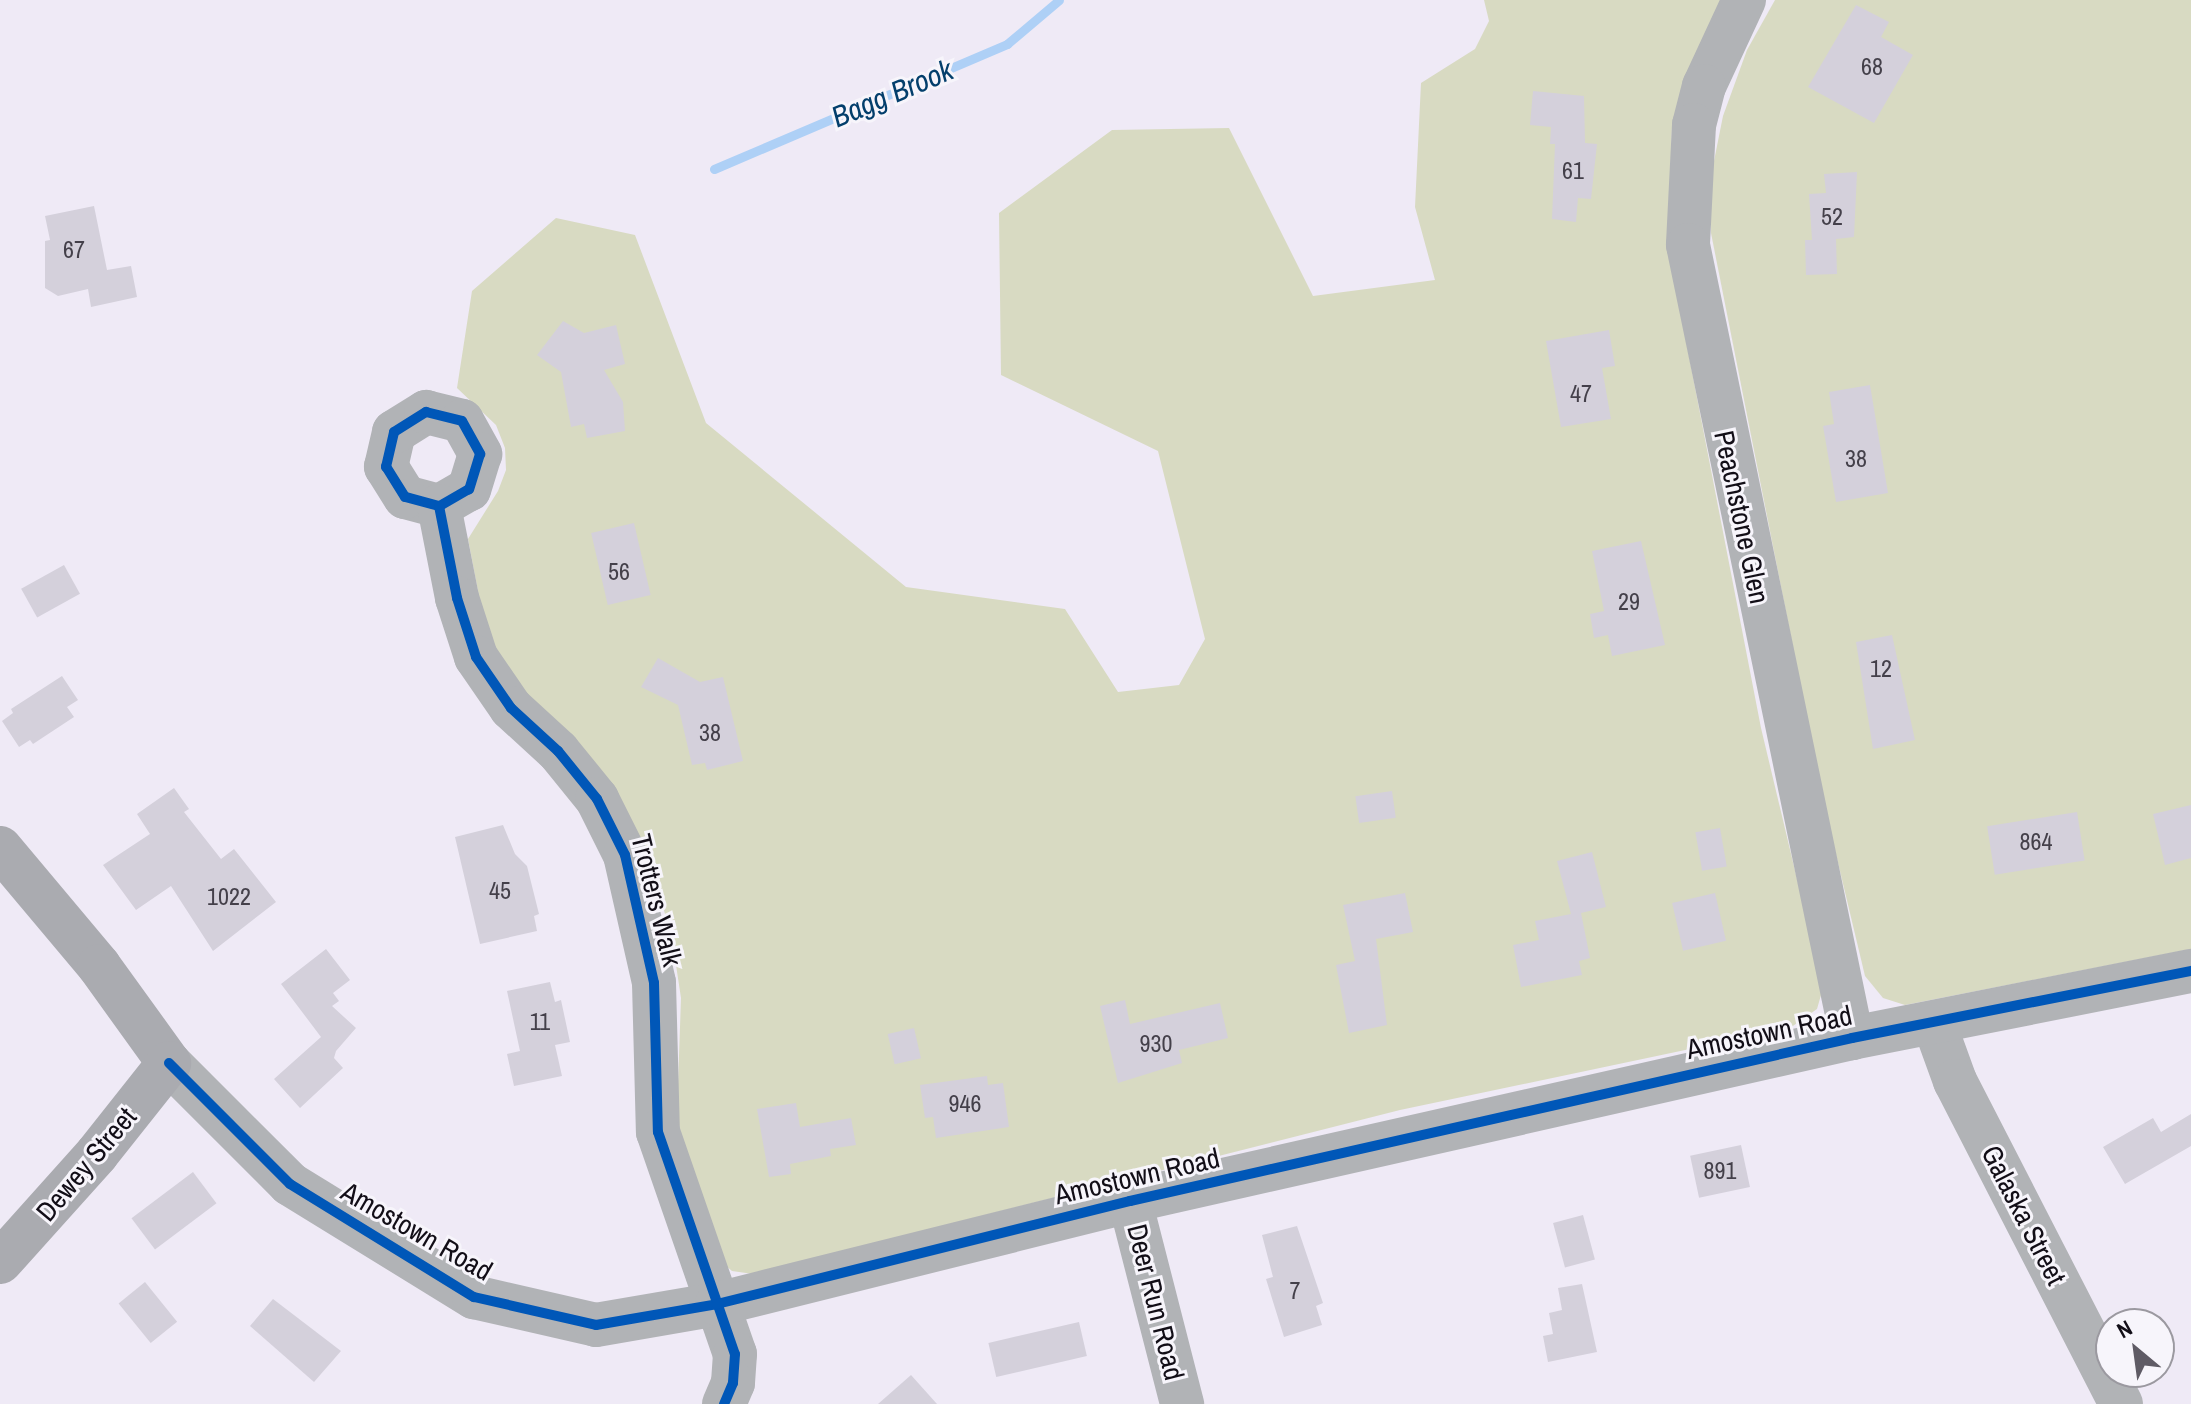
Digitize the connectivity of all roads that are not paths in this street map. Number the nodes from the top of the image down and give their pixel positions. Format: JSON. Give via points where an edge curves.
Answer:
{"nodes":[{"id":1,"x":1744,"y":0,"type":"edge"},
{"id":2,"x":439,"y":506,"type":"dead end"},
{"id":3,"x":0,"y":848,"type":"edge"},
{"id":4,"x":2191,"y":971,"type":"edge"},
{"id":5,"x":1934,"y":1023,"type":"junction"},
{"id":6,"x":1852,"y":1038,"type":"junction"},
{"id":7,"x":169,"y":1063,"type":"junction"},
{"id":8,"x":1130,"y":1201,"type":"junction"},
{"id":9,"x":0,"y":1262,"type":"edge"},
{"id":10,"x":717,"y":1304,"type":"junction"},
{"id":11,"x":724,"y":1404,"type":"edge"},
{"id":12,"x":1182,"y":1404,"type":"edge"},
{"id":13,"x":2121,"y":1404,"type":"edge"}],
"edges":[{"from":1,"to":6,"type":"street","name":"Peachstone Glen","via":[[1704,86],[1694,125],[1688,245]]},
{"from":2,"to":10,"type":"street","name":"Trotters Walk","via":[[457,598],[476,657],[511,708],[585,782],[625,855],[656,999],[658,1132]]},
{"from":3,"to":7,"type":"main road","name":"Amostown Road","via":[[99,966]]},
{"from":4,"to":5,"type":"street","name":"Amostown Road"},
{"from":5,"to":6,"type":"street","name":"Amostown Road"},
{"from":5,"to":13,"type":"street","name":"Galaska Street","via":[[1955,1081]]},
{"from":6,"to":8,"type":"street","name":"Amostown Road"},
{"from":7,"to":9,"type":"main road","name":"Dewey Street","via":[[97,1154]]},
{"from":7,"to":10,"type":"street","name":"Amostown Road","via":[[290,1184],[474,1297],[596,1325]]},
{"from":8,"to":10,"type":"street","name":"Amostown Road"},
{"from":8,"to":12,"type":"street","name":"Deer Run Road"},
{"from":10,"to":11,"type":"street","name":"Trotters Walk","via":[[735,1354],[733,1383]]}]}
